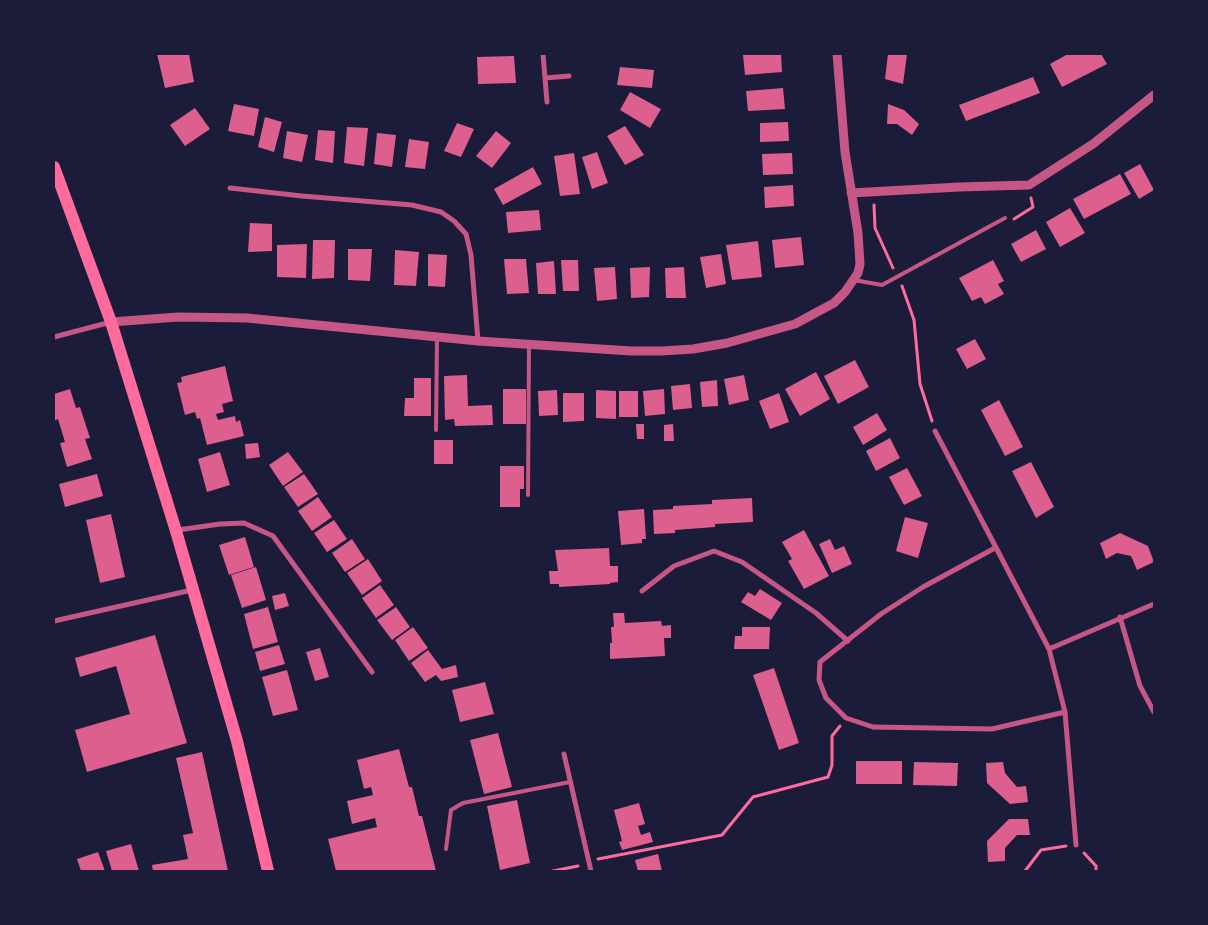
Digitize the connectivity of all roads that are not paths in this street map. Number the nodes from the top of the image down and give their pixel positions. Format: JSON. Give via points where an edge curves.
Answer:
{"nodes":[{"id":1,"x":544,"y":54,"type":"edge"},
{"id":2,"x":837,"y":54,"type":"edge"},
{"id":3,"x":569,"y":76,"type":"dead end"},
{"id":4,"x":545,"y":78,"type":"junction"},
{"id":5,"x":1154,"y":95,"type":"edge"},
{"id":6,"x":546,"y":102,"type":"dead end"},
{"id":7,"x":54,"y":167,"type":"edge"},
{"id":8,"x":230,"y":188,"type":"dead end"},
{"id":9,"x":851,"y":193,"type":"junction"},
{"id":10,"x":1005,"y":218,"type":"dead end"},
{"id":11,"x":854,"y":280,"type":"junction"},
{"id":12,"x":111,"y":322,"type":"junction"},
{"id":13,"x":54,"y":337,"type":"edge"},
{"id":14,"x":437,"y":338,"type":"junction"},
{"id":15,"x":478,"y":341,"type":"junction"},
{"id":16,"x":529,"y":345,"type":"junction"},
{"id":17,"x":436,"y":430,"type":"dead end"},
{"id":18,"x":935,"y":431,"type":"road end"},
{"id":19,"x":528,"y":495,"type":"dead end"},
{"id":20,"x":176,"y":531,"type":"junction"},
{"id":21,"x":995,"y":548,"type":"junction"},
{"id":22,"x":193,"y":590,"type":"junction"},
{"id":23,"x":642,"y":592,"type":"dead end"},
{"id":24,"x":1154,"y":604,"type":"edge"},
{"id":25,"x":1120,"y":617,"type":"junction"},
{"id":26,"x":54,"y":621,"type":"edge"},
{"id":27,"x":848,"y":641,"type":"junction"},
{"id":28,"x":1048,"y":649,"type":"junction"},
{"id":29,"x":372,"y":672,"type":"dead end"},
{"id":30,"x":1065,"y":712,"type":"junction"},
{"id":31,"x":1154,"y":712,"type":"edge"},
{"id":32,"x":564,"y":754,"type":"dead end"},
{"id":33,"x":570,"y":782,"type":"junction"},
{"id":34,"x":1076,"y":845,"type":"road end"},
{"id":35,"x":446,"y":849,"type":"dead end"},
{"id":36,"x":268,"y":871,"type":"edge"},
{"id":37,"x":591,"y":871,"type":"edge"}],
"edges":[{"from":1,"to":4,"type":"street"},
{"from":2,"to":9,"type":"street","via":[[844,152]]},
{"from":3,"to":4,"type":"street"},
{"from":4,"to":6,"type":"street"},
{"from":5,"to":9,"type":"street","via":[[1093,144],[1029,185]]},
{"from":7,"to":12,"type":"main road"},
{"from":8,"to":15,"type":"street","via":[[412,205],[441,212],[466,234],[471,255]]},
{"from":9,"to":11,"type":"street","via":[[860,251]]},
{"from":10,"to":11,"type":"lane","via":[[882,285]]},
{"from":11,"to":16,"type":"street","via":[[834,302],[795,324],[727,343],[662,351]]},
{"from":12,"to":13,"type":"street"},
{"from":12,"to":14,"type":"street","via":[[178,317],[247,318]]},
{"from":12,"to":20,"type":"main road"},
{"from":14,"to":15,"type":"street"},
{"from":14,"to":17,"type":"lane"},
{"from":15,"to":16,"type":"street"},
{"from":16,"to":19,"type":"lane"},
{"from":18,"to":21,"type":"street"},
{"from":20,"to":22,"type":"main road"},
{"from":20,"to":29,"type":"street","via":[[244,523],[273,536]]},
{"from":21,"to":27,"type":"street","via":[[923,586]]},
{"from":21,"to":28,"type":"street"},
{"from":22,"to":26,"type":"street"},
{"from":22,"to":36,"type":"main road","via":[[237,741]]},
{"from":23,"to":27,"type":"street","via":[[674,566],[714,551],[742,562],[816,613]]},
{"from":24,"to":25,"type":"street"},
{"from":25,"to":28,"type":"street"},
{"from":25,"to":31,"type":"street","via":[[1140,686]]},
{"from":27,"to":30,"type":"street","via":[[820,662],[819,680],[826,698],[846,718],[873,727],[992,729]]},
{"from":28,"to":30,"type":"street"},
{"from":30,"to":34,"type":"street"},
{"from":32,"to":33,"type":"street"},
{"from":33,"to":35,"type":"lane","via":[[463,803],[451,810]]},
{"from":33,"to":37,"type":"street"}]}
